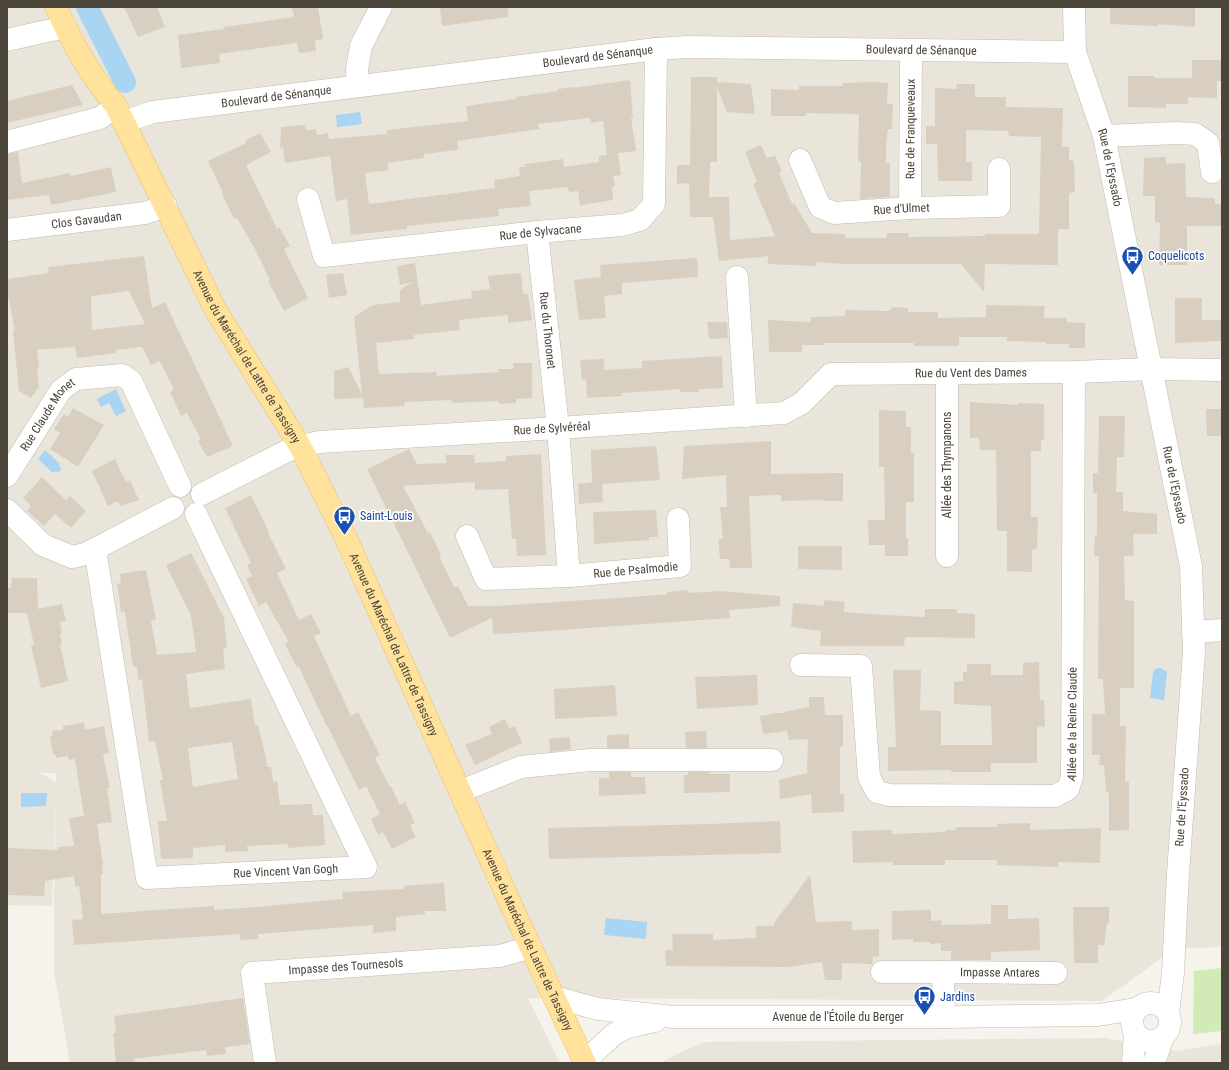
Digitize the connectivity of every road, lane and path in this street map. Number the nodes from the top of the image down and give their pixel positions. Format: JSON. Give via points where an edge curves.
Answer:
{"nodes":[{"id":1,"x":56,"y":7,"type":"edge"},
{"id":2,"x":381,"y":7,"type":"edge"},
{"id":3,"x":1074,"y":7,"type":"edge"},
{"id":4,"x":65,"y":26,"type":"junction"},
{"id":5,"x":7,"y":40,"type":"edge"},
{"id":6,"x":656,"y":49,"type":"junction"},
{"id":7,"x":911,"y":50,"type":"junction"},
{"id":8,"x":1075,"y":52,"type":"junction"},
{"id":9,"x":358,"y":86,"type":"junction"},
{"id":10,"x":120,"y":114,"type":"junction"},
{"id":11,"x":1104,"y":136,"type":"junction"},
{"id":12,"x":7,"y":142,"type":"edge"},
{"id":13,"x":800,"y":160,"type":"dead end"},
{"id":14,"x":999,"y":168,"type":"dead end"},
{"id":15,"x":1212,"y":172,"type":"dead end"},
{"id":16,"x":308,"y":199,"type":"dead end"},
{"id":17,"x":166,"y":206,"type":"junction"},
{"id":18,"x":910,"y":208,"type":"junction"},
{"id":19,"x":7,"y":230,"type":"edge"},
{"id":20,"x":537,"y":232,"type":"junction"},
{"id":21,"x":737,"y":277,"type":"dead end"},
{"id":22,"x":1152,"y":370,"type":"junction"},
{"id":23,"x":1222,"y":370,"type":"edge"},
{"id":24,"x":1074,"y":372,"type":"junction"},
{"id":25,"x":947,"y":373,"type":"junction"},
{"id":26,"x":802,"y":403,"type":"joint"},
{"id":27,"x":746,"y":416,"type":"junction"},
{"id":28,"x":558,"y":428,"type":"junction"},
{"id":29,"x":300,"y":446,"type":"junction"},
{"id":30,"x":7,"y":475,"type":"edge"},
{"id":31,"x":180,"y":486,"type":"junction"},
{"id":32,"x":199,"y":504,"type":"junction"},
{"id":33,"x":173,"y":508,"type":"junction"},
{"id":34,"x":7,"y":510,"type":"edge"},
{"id":35,"x":678,"y":519,"type":"dead end"},
{"id":36,"x":468,"y":536,"type":"dead end"},
{"id":37,"x":95,"y":549,"type":"junction"},
{"id":38,"x":947,"y":556,"type":"dead end"},
{"id":39,"x":569,"y":576,"type":"junction"},
{"id":40,"x":1222,"y":630,"type":"edge"},
{"id":41,"x":1193,"y":632,"type":"junction"},
{"id":42,"x":802,"y":665,"type":"dead end"},
{"id":43,"x":772,"y":760,"type":"dead end"},
{"id":44,"x":461,"y":791,"type":"junction"},
{"id":45,"x":530,"y":947,"type":"junction"},
{"id":46,"x":882,"y":972,"type":"dead end"},
{"id":47,"x":943,"y":972,"type":"junction"},
{"id":48,"x":1056,"y":973,"type":"dead end"},
{"id":49,"x":554,"y":998,"type":"junction"},
{"id":50,"x":674,"y":1017,"type":"junction"},
{"id":51,"x":944,"y":1017,"type":"junction"},
{"id":52,"x":1145,"y":1017,"type":"junction"},
{"id":53,"x":1163,"y":1037,"type":"junction"},
{"id":54,"x":265,"y":1063,"type":"edge"},
{"id":55,"x":584,"y":1063,"type":"edge"},
{"id":56,"x":1133,"y":1063,"type":"edge"},
{"id":57,"x":1154,"y":1063,"type":"edge"}],
"edges":[{"from":1,"to":4,"type":"main road","name":"Avenue du Maréchal de Lattre de Tassigny"},
{"from":2,"to":9,"type":"street","via":[[361,46],[357,69]]},
{"from":3,"to":8,"type":"street","name":"Rue de l'Eyssado"},
{"from":4,"to":5,"type":"street"},
{"from":4,"to":10,"type":"main road","name":"Avenue du Maréchal de Lattre de Tassigny","via":[[102,89]]},
{"from":6,"to":7,"type":"street","name":"Boulevard de Sénanque","via":[[687,47]]},
{"from":6,"to":9,"type":"street","name":"Boulevard de Sénanque"},
{"from":6,"to":20,"type":"street","name":"Rue de Sylvacane","via":[[654,204],[640,220],[622,225]]},
{"from":7,"to":8,"type":"street","name":"Boulevard de Sénanque"},
{"from":7,"to":18,"type":"street","name":"Rue de Franqueveaux"},
{"from":8,"to":11,"type":"street","name":"Rue de l'Eyssado"},
{"from":9,"to":10,"type":"street","name":"Boulevard de Sénanque"},
{"from":10,"to":12,"type":"street","name":"Boulevard de Sénanque"},
{"from":10,"to":17,"type":"main road","name":"Avenue du Maréchal de Lattre de Tassigny"},
{"from":11,"to":15,"type":"street","via":[[1195,134],[1208,142]]},
{"from":11,"to":22,"type":"street","name":"Rue de l'Eyssado"},
{"from":13,"to":18,"type":"street","name":"Rue d'Ulmet","via":[[820,206],[834,213]]},
{"from":14,"to":18,"type":"street","name":"Rue d'Ulmet","via":[[999,206]]},
{"from":16,"to":20,"type":"street","name":"Rue de Sylvacane","via":[[324,256]]},
{"from":17,"to":19,"type":"street","name":"Clos Gavaudan","via":[[145,213]]},
{"from":17,"to":29,"type":"main road","name":"Avenue du Maréchal de Lattre de Tassigny","via":[[215,309]]},
{"from":20,"to":28,"type":"street","name":"Rue du Thoronet"},
{"from":21,"to":27,"type":"street"},
{"from":22,"to":23,"type":"street","name":"Rue du Vent des Dames"},
{"from":22,"to":24,"type":"street","name":"Rue du Vent des Dames"},
{"from":22,"to":41,"type":"street","name":"Rue de l'Eyssado","via":[[1191,566]]},
{"from":24,"to":25,"type":"street","name":"Rue du Vent des Dames"},
{"from":24,"to":42,"type":"street","name":"Allée de la Reine Claude","via":[[1072,777],[1068,789],[1055,796],[890,795],[877,792],[870,777],[861,666]]},
{"from":25,"to":26,"type":"street","name":"Rue du Vent des Dames","via":[[831,374]]},
{"from":25,"to":38,"type":"street","name":"Allée des Thympanons"},
{"from":26,"to":27,"type":"street","name":"Rue de Sylvéréal","via":[[784,413]]},
{"from":27,"to":28,"type":"street","name":"Rue de Sylvéréal"},
{"from":28,"to":29,"type":"street","name":"Rue de Sylvéréal","via":[[320,442]]},
{"from":28,"to":39,"type":"street"},
{"from":29,"to":32,"type":"street","name":"Rue de Sylvéréal","via":[[271,458]]},
{"from":29,"to":44,"type":"main road","name":"Avenue du Maréchal de Lattre de Tassigny","via":[[366,580]]},
{"from":30,"to":31,"type":"street","name":"Rue Claude Monet","via":[[61,390],[76,379],[122,375],[131,381]]},
{"from":31,"to":32,"type":"street","via":[[185,484],[197,488]]},
{"from":31,"to":33,"type":"street","via":[[171,496]]},
{"from":32,"to":33,"type":"street","via":[[187,517],[177,513]]},
{"from":32,"to":37,"type":"street","name":"Rue Vincent Van Gogh","via":[[366,867],[147,878]]},
{"from":33,"to":37,"type":"street"},
{"from":34,"to":37,"type":"street","via":[[42,545],[72,557]]},
{"from":35,"to":39,"type":"street","name":"Rue de Psalmodie","via":[[680,566]]},
{"from":36,"to":39,"type":"street","name":"Rue de Psalmodie","via":[[486,579]]},
{"from":40,"to":41,"type":"street"},
{"from":41,"to":52,"type":"street","name":"Rue de l'Eyssado","via":[[1194,651],[1173,973]]},
{"from":43,"to":44,"type":"street","via":[[590,760],[521,767]]},
{"from":44,"to":45,"type":"main road","name":"Avenue du Maréchal de Lattre de Tassigny"},
{"from":45,"to":49,"type":"main road","name":"Avenue du Maréchal de Lattre de Tassigny"},
{"from":45,"to":54,"type":"street","name":"Impasse des Tournesols","via":[[500,956],[252,973]]},
{"from":46,"to":47,"type":"street","name":"Impasse Antares"},
{"from":47,"to":48,"type":"street","name":"Impasse Antares"},
{"from":47,"to":51,"type":"street","name":"Impasse Antares"},
{"from":49,"to":50,"type":"street","name":"Avenue de l'Étoile du Berger","via":[[598,1009]]},
{"from":49,"to":55,"type":"main road","name":"Avenue du Maréchal de Lattre de Tassigny"},
{"from":50,"to":51,"type":"street","name":"Avenue de l'Étoile du Berger"},
{"from":50,"to":55,"type":"street","name":"Avenue de l'Étoile du Berger","via":[[628,1027],[614,1034]]},
{"from":51,"to":52,"type":"street","name":"Avenue de l'Étoile du Berger"},
{"from":52,"to":53,"type":"street","name":"Avenue de l'Étoile du Berger","via":[[1145,1040]]},
{"from":52,"to":53,"type":"street","via":[[1170,1019],[1168,1032]]},
{"from":52,"to":56,"type":"street"},
{"from":53,"to":57,"type":"street"}]}
